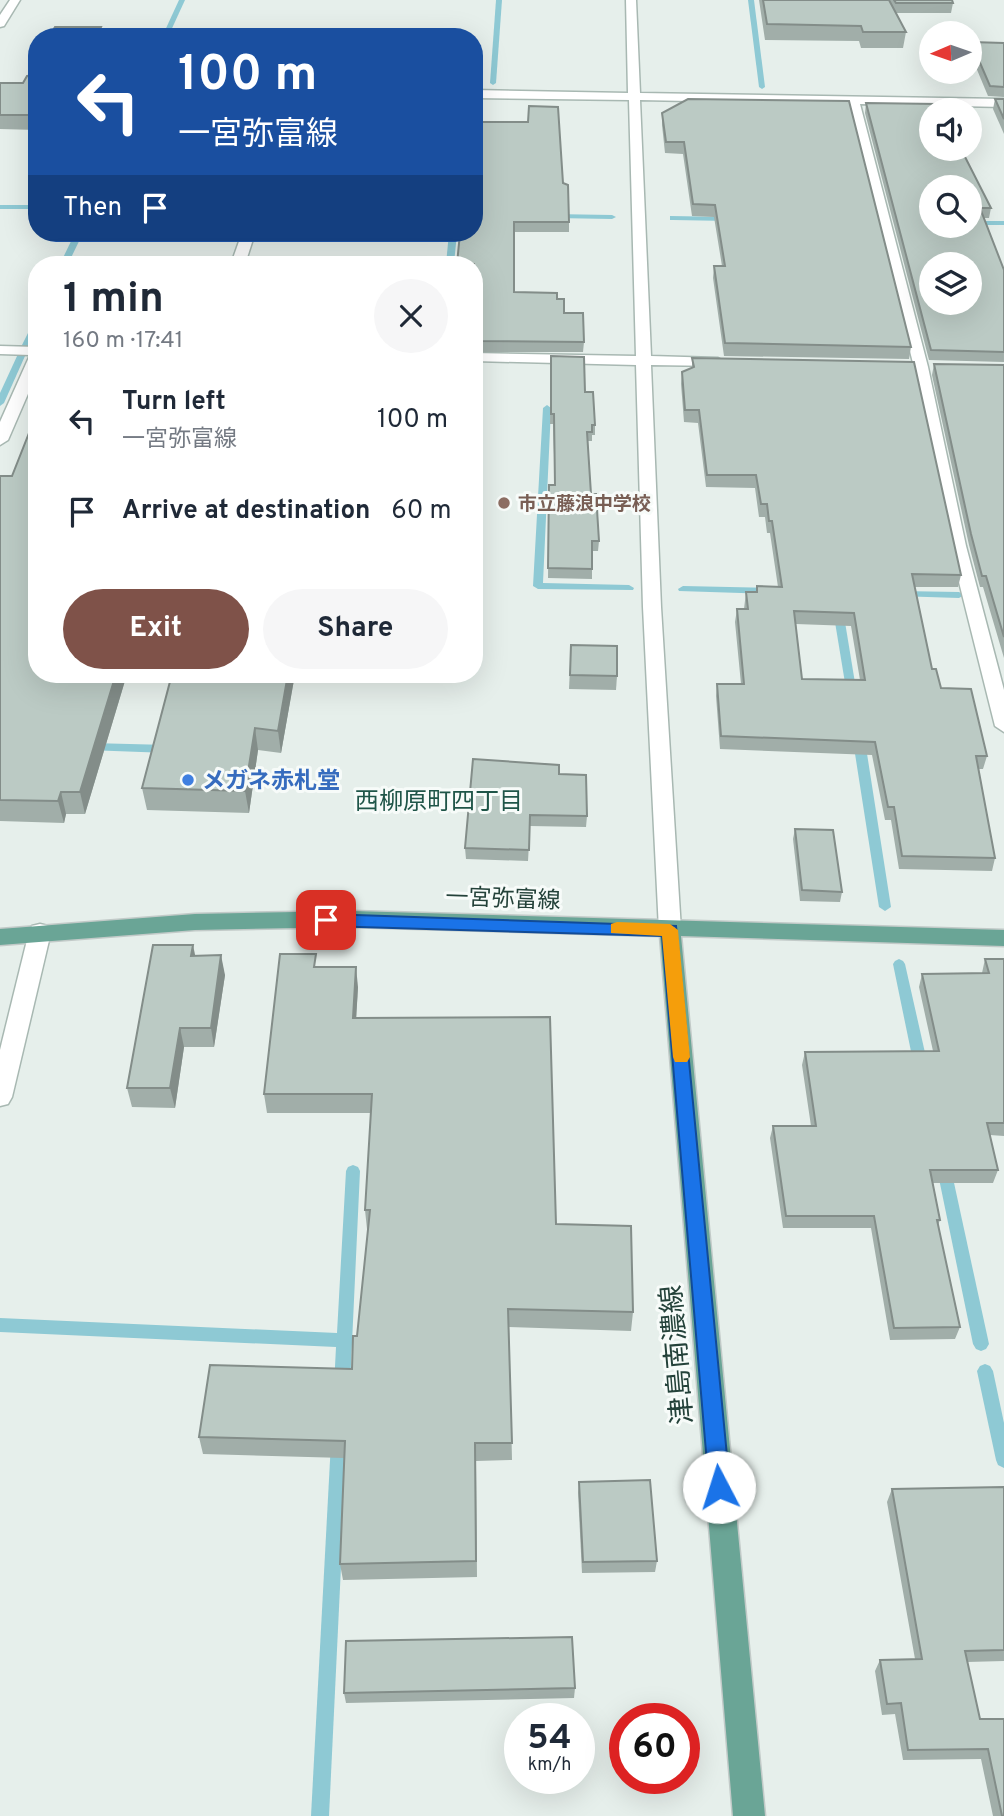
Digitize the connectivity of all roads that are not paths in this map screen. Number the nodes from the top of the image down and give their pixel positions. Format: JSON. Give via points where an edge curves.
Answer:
{"nodes":[{"id":1,"x":15,"y":0,"type":"edge"},
{"id":2,"x":631,"y":0,"type":"edge"},
{"id":3,"x":0,"y":24,"type":"edge"},
{"id":4,"x":483,"y":94,"type":"edge"},
{"id":5,"x":636,"y":97,"type":"junction"},
{"id":6,"x":853,"y":100,"type":"junction"},
{"id":7,"x":1004,"y":103,"type":"edge"},
{"id":8,"x":0,"y":350,"type":"edge"},
{"id":9,"x":28,"y":352,"type":"edge"},
{"id":10,"x":483,"y":357,"type":"edge"},
{"id":11,"x":644,"y":360,"type":"junction"},
{"id":12,"x":727,"y":362,"type":"edge"},
{"id":13,"x":28,"y":374,"type":"edge"},
{"id":14,"x":0,"y":440,"type":"edge"},
{"id":15,"x":1004,"y":726,"type":"edge"},
{"id":16,"x":670,"y":930,"type":"junction"},
{"id":17,"x":40,"y":932,"type":"junction"},
{"id":18,"x":0,"y":937,"type":"edge"},
{"id":19,"x":1004,"y":938,"type":"edge"},
{"id":20,"x":0,"y":1097,"type":"edge"},
{"id":21,"x":749,"y":1816,"type":"edge"}],
"edges":[{"from":1,"to":3,"type":"street"},
{"from":2,"to":5,"type":"street"},
{"from":4,"to":5,"type":"street"},
{"from":5,"to":6,"type":"street"},
{"from":5,"to":11,"type":"street"},
{"from":6,"to":7,"type":"street"},
{"from":6,"to":15,"type":"street"},
{"from":8,"to":9,"type":"street"},
{"from":10,"to":11,"type":"street"},
{"from":11,"to":12,"type":"street"},
{"from":11,"to":16,"type":"street"},
{"from":13,"to":14,"type":"street"},
{"from":16,"to":17,"type":"main road","name":"一宮弥富線","via":[[352,919],[194,922]]},
{"from":16,"to":19,"type":"main road","name":"一宮弥富線"},
{"from":16,"to":21,"type":"main road","name":"津島南濃線"},
{"from":17,"to":18,"type":"main road","name":"一宮弥富線"},
{"from":17,"to":20,"type":"street"}]}
